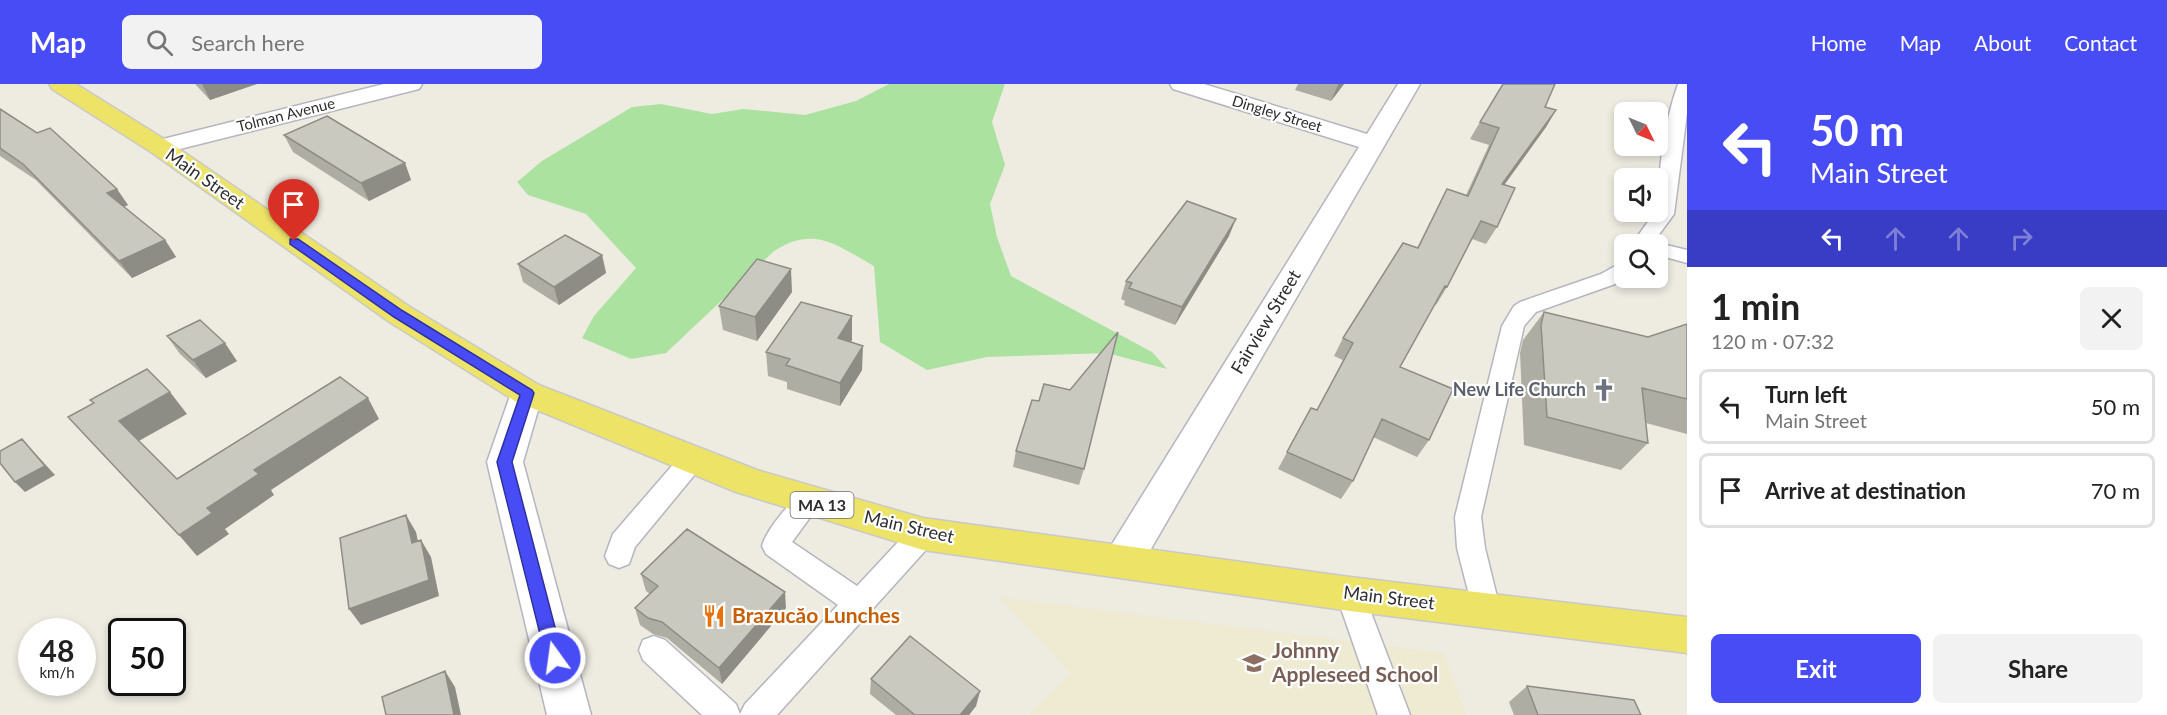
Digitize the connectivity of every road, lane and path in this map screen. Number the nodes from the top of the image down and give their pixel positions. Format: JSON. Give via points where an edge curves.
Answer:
{"nodes":[{"id":1,"x":60,"y":84,"type":"edge"},
{"id":2,"x":411,"y":84,"type":"edge"},
{"id":3,"x":1181,"y":84,"type":"edge"},
{"id":4,"x":1409,"y":84,"type":"edge"},
{"id":5,"x":1686,"y":84,"type":"edge"},
{"id":6,"x":379,"y":88,"type":"edge"},
{"id":7,"x":1373,"y":144,"type":"junction"},
{"id":8,"x":160,"y":147,"type":"junction"},
{"id":9,"x":1649,"y":234,"type":"edge"},
{"id":10,"x":1668,"y":251,"type":"edge"},
{"id":11,"x":1687,"y":256,"type":"edge"},
{"id":12,"x":1614,"y":275,"type":"edge"},
{"id":13,"x":527,"y":393,"type":"junction"},
{"id":14,"x":692,"y":460,"type":"junction"},
{"id":15,"x":809,"y":501,"type":"junction"},
{"id":16,"x":922,"y":534,"type":"junction"},
{"id":17,"x":620,"y":556,"type":"dead end"},
{"id":18,"x":1123,"y":561,"type":"junction"},
{"id":19,"x":1350,"y":594,"type":"junction"},
{"id":20,"x":858,"y":603,"type":"junction"},
{"id":21,"x":1485,"y":609,"type":"junction"},
{"id":22,"x":1687,"y":635,"type":"edge"},
{"id":23,"x":654,"y":650,"type":"dead end"},
{"id":24,"x":569,"y":715,"type":"edge"},
{"id":25,"x":725,"y":715,"type":"edge"},
{"id":26,"x":756,"y":715,"type":"edge"},
{"id":27,"x":1394,"y":715,"type":"edge"}],
"edges":[{"from":1,"to":8,"type":"main road","name":"Main Street","number":"MA 13"},
{"from":2,"to":6,"type":"street","name":"Tolman Avenue"},
{"from":3,"to":7,"type":"street","name":"Dingley Street"},
{"from":4,"to":7,"type":"street","name":"Fairview Street"},
{"from":5,"to":9,"type":"lane","via":[[1664,214]]},
{"from":6,"to":8,"type":"street","name":"Tolman Avenue"},
{"from":7,"to":18,"type":"street","name":"Fairview Street"},
{"from":8,"to":13,"type":"main road","name":"Main Street","number":"MA 13","via":[[399,314]]},
{"from":10,"to":11,"type":"lane"},
{"from":12,"to":21,"type":"lane","via":[[1528,307],[1513,326],[1468,517]]},
{"from":13,"to":14,"type":"main road","name":"Main Street","number":"MA 13"},
{"from":13,"to":24,"type":"street","via":[[505,462]]},
{"from":14,"to":15,"type":"main road","name":"Main Street","number":"MA 13"},
{"from":14,"to":17,"type":"lane","via":[[623,542]]},
{"from":15,"to":16,"type":"main road","name":"Main Street","number":"MA 13"},
{"from":15,"to":20,"type":"lane","via":[[777,546]]},
{"from":16,"to":18,"type":"main road","name":"Main Street","number":"MA 13"},
{"from":16,"to":20,"type":"lane"},
{"from":18,"to":19,"type":"main road","name":"Main Street","number":"MA 13"},
{"from":19,"to":21,"type":"main road","name":"Main Street","number":"MA 13"},
{"from":19,"to":27,"type":"lane"},
{"from":20,"to":26,"type":"lane"},
{"from":21,"to":22,"type":"main road","name":"Main Street","number":"MA 13"},
{"from":23,"to":25,"type":"lane"}]}
